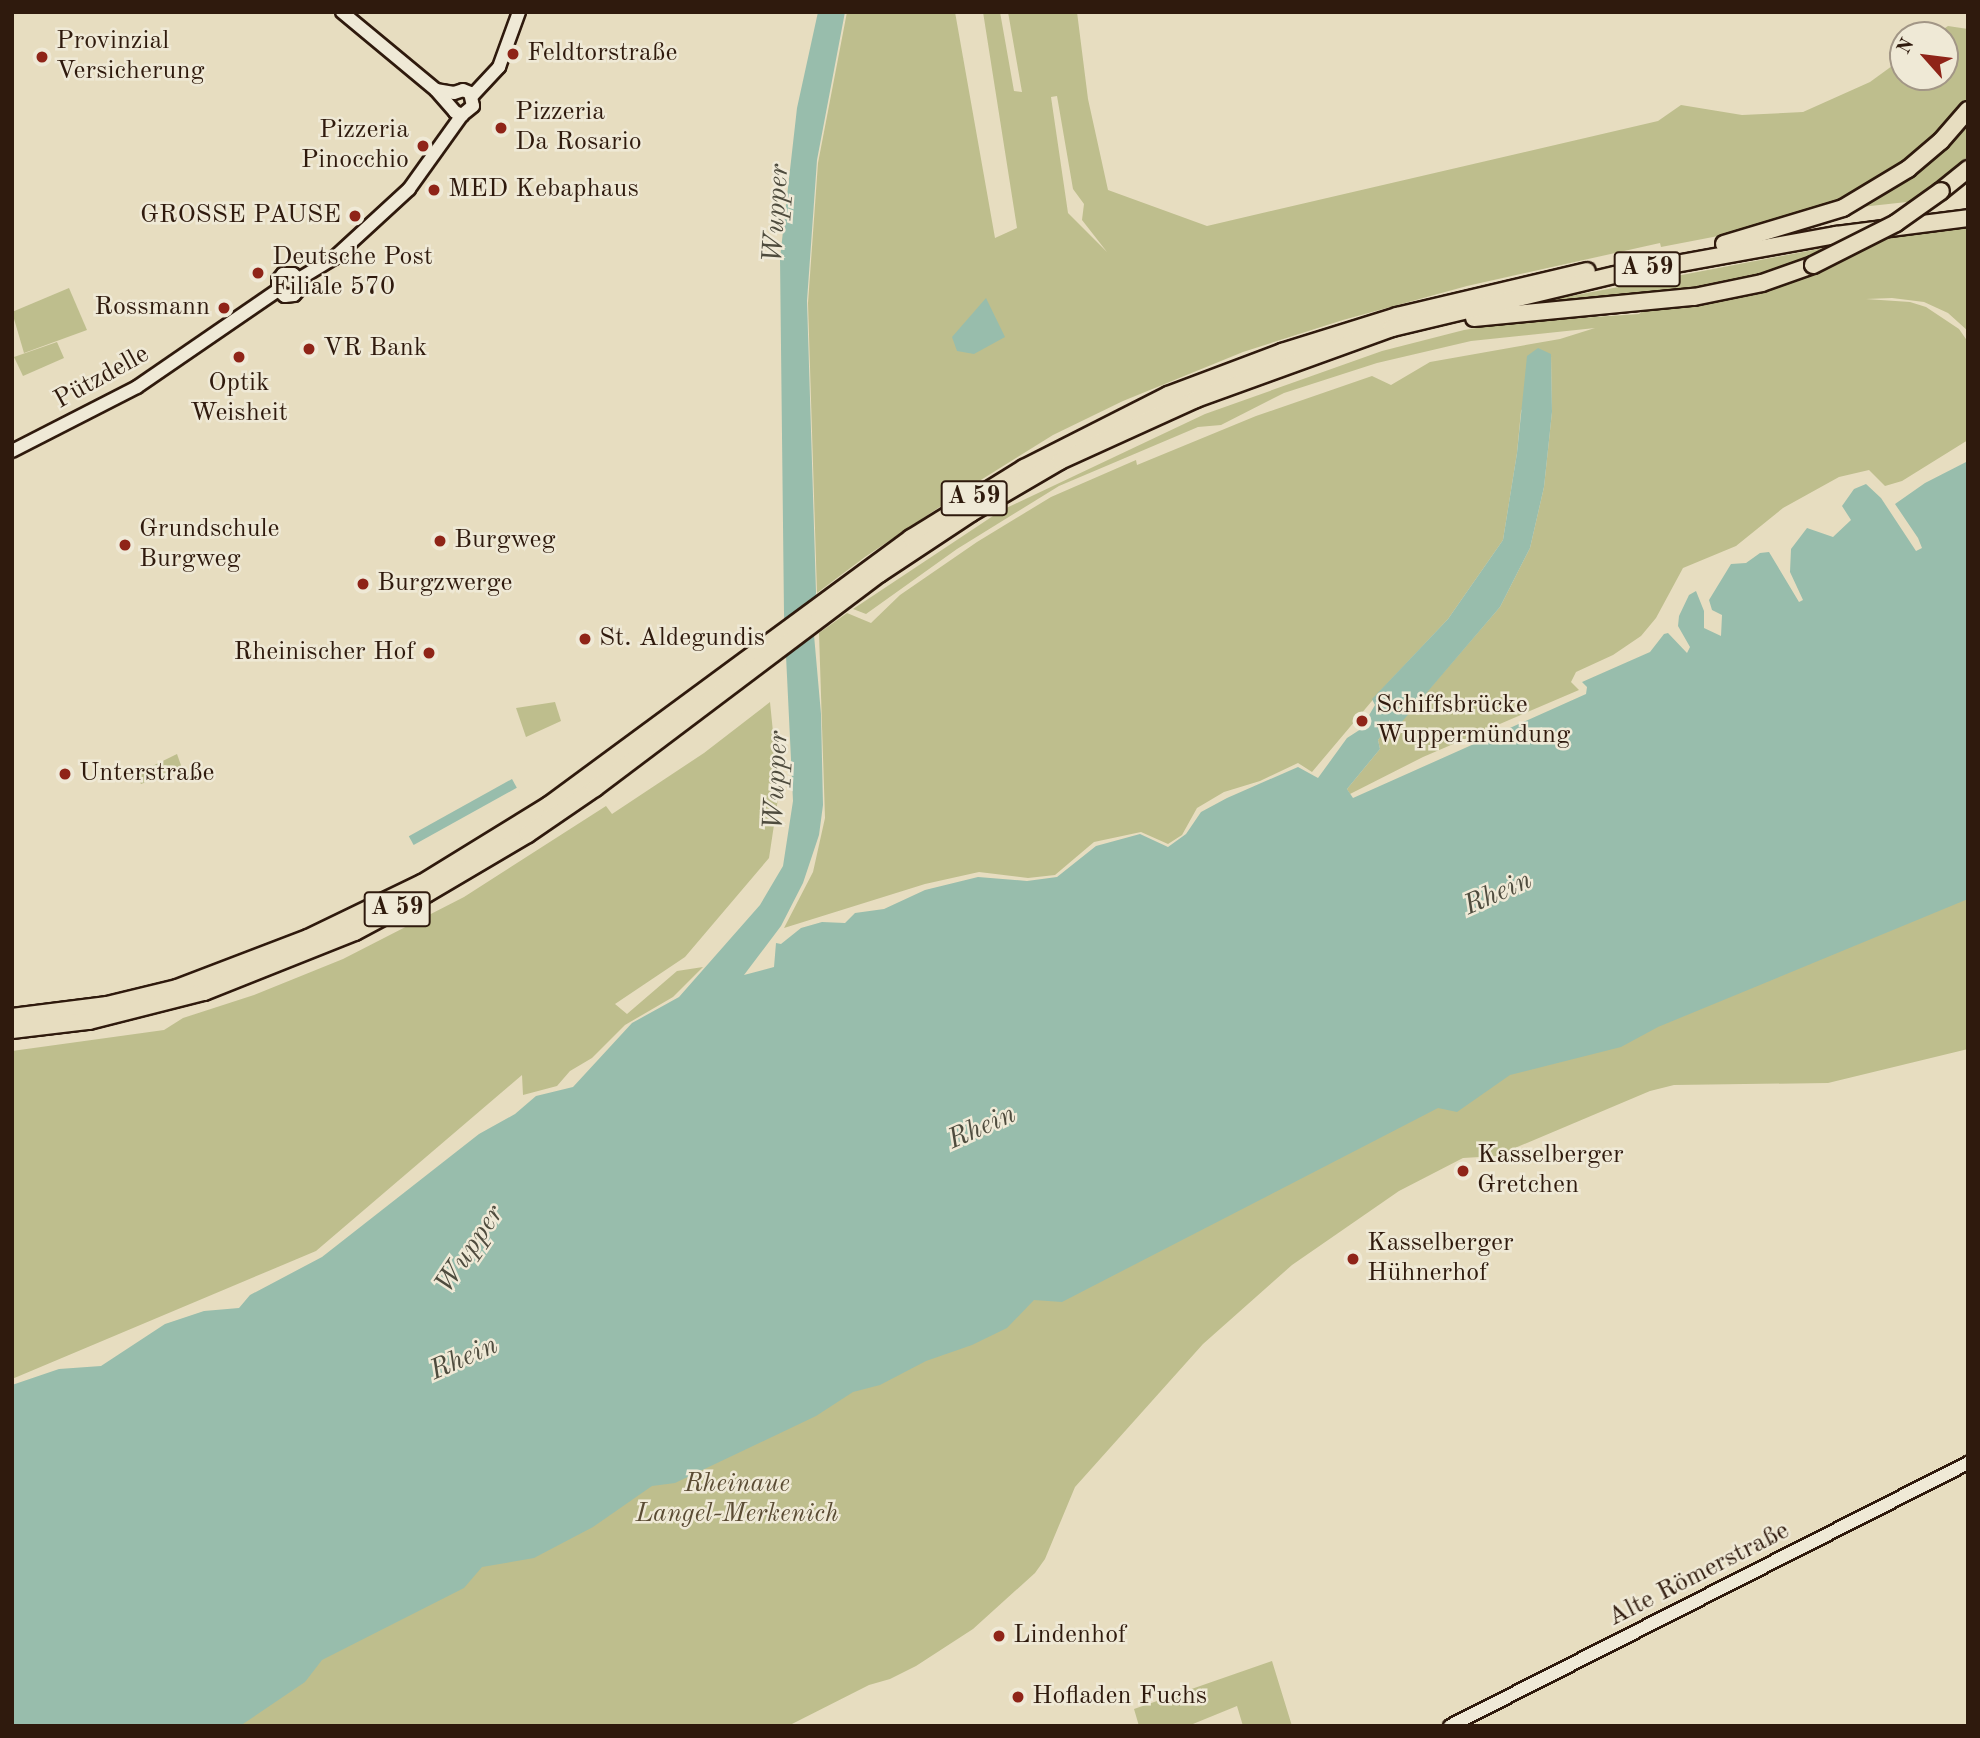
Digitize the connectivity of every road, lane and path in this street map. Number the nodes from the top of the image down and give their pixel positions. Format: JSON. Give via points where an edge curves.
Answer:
{"nodes":[{"id":1,"x":342,"y":12,"type":"edge"},
{"id":2,"x":519,"y":12,"type":"edge"},
{"id":3,"x":460,"y":102,"type":"junction"},
{"id":4,"x":1968,"y":110,"type":"edge"},
{"id":5,"x":1968,"y":169,"type":"edge"},
{"id":6,"x":1968,"y":216,"type":"edge"},
{"id":7,"x":1724,"y":244,"type":"junction"},
{"id":8,"x":1332,"y":349,"type":"junction"},
{"id":9,"x":12,"y":451,"type":"edge"},
{"id":10,"x":875,"y":570,"type":"junction"},
{"id":11,"x":734,"y":676,"type":"junction"},
{"id":12,"x":12,"y":1017,"type":"edge"},
{"id":13,"x":12,"y":1030,"type":"edge"},
{"id":14,"x":1968,"y":1463,"type":"edge"},
{"id":15,"x":1450,"y":1726,"type":"edge"}],
"edges":[{"from":1,"to":3,"type":"street","via":[[436,90]]},
{"from":2,"to":3,"type":"street","via":[[499,67]]},
{"from":3,"to":9,"type":"street","name":"Pützdelle","via":[[453,129],[429,166],[397,202],[334,258],[299,279],[283,274],[278,290],[137,387]]},
{"from":4,"to":7,"type":"highway","number":"A 59","via":[[1908,169],[1843,208]]},
{"from":5,"to":8,"type":"highway","bridge":true,"via":[[1896,223],[1813,265],[1762,283],[1694,297],[1515,312]]},
{"from":6,"to":7,"type":"highway","number":"A 59","via":[[1923,214]]},
{"from":6,"to":8,"type":"highway","number":"A 59","via":[[1615,275],[1392,328]]},
{"from":7,"to":10,"type":"highway","number":"A 59","via":[[1537,281],[1397,316],[1168,395],[960,506]]},
{"from":8,"to":10,"type":"highway","number":"A 59","via":[[1196,399],[1072,456]]},
{"from":10,"to":11,"type":"highway","number":"A 59"},
{"from":11,"to":12,"type":"highway","number":"A 59","via":[[549,805],[422,883],[356,917],[177,988],[96,1007]]},
{"from":11,"to":13,"type":"highway","number":"A 59","via":[[528,834],[355,932],[172,1002],[89,1021]]},
{"from":14,"to":15,"type":"street","name":"Alte Römerstraße"}]}
